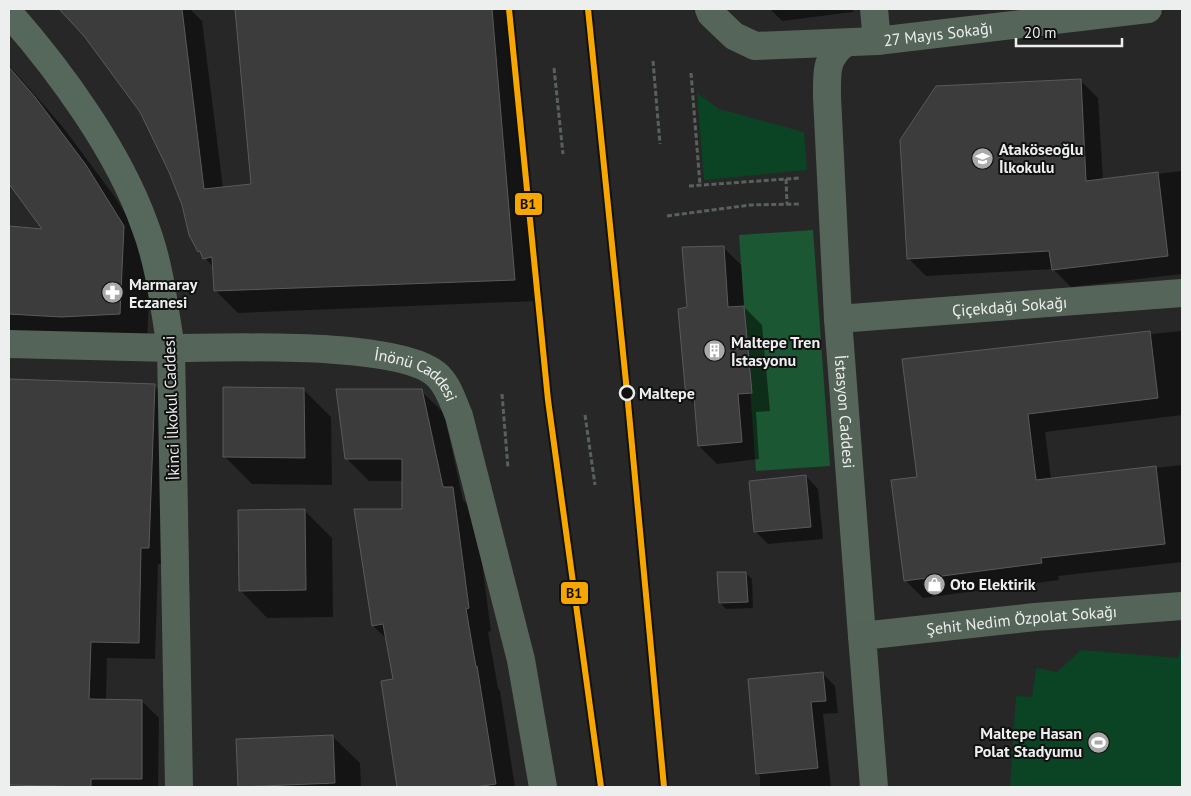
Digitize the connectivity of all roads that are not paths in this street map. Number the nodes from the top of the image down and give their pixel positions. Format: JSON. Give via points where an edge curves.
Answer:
{"nodes":[{"id":1,"x":709,"y":9,"type":"edge"},
{"id":2,"x":874,"y":9,"type":"edge"},
{"id":3,"x":1148,"y":9,"type":"edge"},
{"id":4,"x":9,"y":13,"type":"edge"},
{"id":5,"x":877,"y":41,"type":"junction"},
{"id":6,"x":846,"y":43,"type":"junction"},
{"id":7,"x":1182,"y":293,"type":"edge"},
{"id":8,"x":838,"y":319,"type":"junction"},
{"id":9,"x":9,"y":344,"type":"edge"},
{"id":10,"x":171,"y":348,"type":"junction"},
{"id":11,"x":1182,"y":606,"type":"edge"},
{"id":12,"x":862,"y":636,"type":"junction"},
{"id":13,"x":178,"y":787,"type":"edge"},
{"id":14,"x":543,"y":787,"type":"edge"},
{"id":15,"x":874,"y":787,"type":"edge"}],
"edges":[{"from":1,"to":6,"type":"street","name":"27 Mayıs Sokağı","via":[[734,36],[756,46]]},
{"from":2,"to":5,"type":"street"},
{"from":3,"to":5,"type":"street","name":"27 Mayıs Sokağı"},
{"from":4,"to":10,"type":"street","name":"İkinci İlkokul Caddesi","via":[[91,120],[129,185],[158,266]]},
{"from":5,"to":6,"type":"street","name":"27 Mayıs Sokağı"},
{"from":6,"to":8,"type":"street","name":"İstasyon Caddesi","via":[[836,50],[827,77]]},
{"from":7,"to":8,"type":"street","name":"Çiçekdağı Sokağı"},
{"from":8,"to":12,"type":"street","name":"İstasyon Caddesi"},
{"from":9,"to":10,"type":"main road","name":"İnönü Caddesi"},
{"from":10,"to":13,"type":"main road","name":"İkinci İlkokul Caddesi"},
{"from":10,"to":14,"type":"street","name":"İnönü Caddesi","via":[[325,349],[383,354],[422,366],[437,375],[450,393],[459,416],[519,650]]},
{"from":11,"to":12,"type":"main road","name":"Şehit Nedim Özpolat Sokağı","via":[[1035,617]]},
{"from":12,"to":15,"type":"main road","name":"İstasyon Caddesi"}]}
